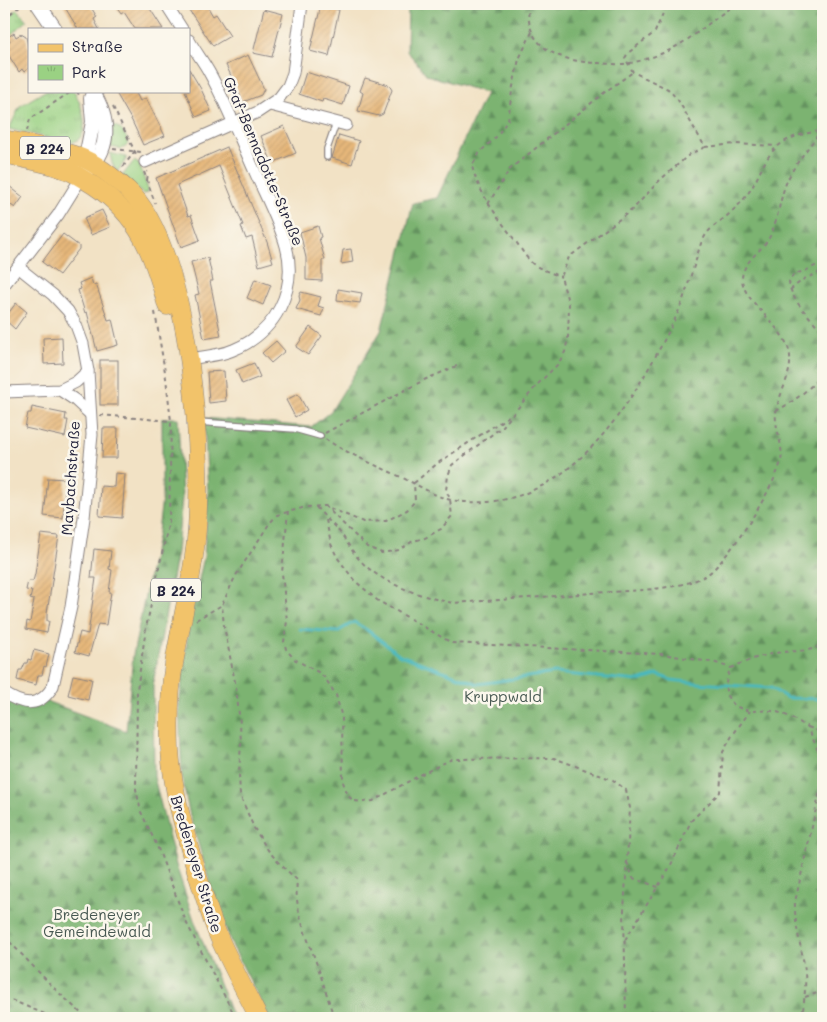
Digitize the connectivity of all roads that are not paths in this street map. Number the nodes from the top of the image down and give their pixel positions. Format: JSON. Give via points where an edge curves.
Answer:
{"nodes":[{"id":1,"x":38,"y":4,"type":"edge"},
{"id":2,"x":166,"y":4,"type":"edge"},
{"id":3,"x":302,"y":4,"type":"edge"},
{"id":4,"x":54,"y":28,"type":"edge"},
{"id":5,"x":181,"y":28,"type":"edge"},
{"id":6,"x":190,"y":42,"type":"edge"},
{"id":7,"x":91,"y":92,"type":"edge"},
{"id":8,"x":270,"y":105,"type":"junction"},
{"id":9,"x":233,"y":124,"type":"junction"},
{"id":10,"x":341,"y":124,"type":"joint"},
{"id":11,"x":4,"y":139,"type":"edge"},
{"id":12,"x":4,"y":153,"type":"edge"},
{"id":13,"x":328,"y":157,"type":"dead end"},
{"id":14,"x":90,"y":162,"type":"junction"},
{"id":15,"x":141,"y":162,"type":"road end"},
{"id":16,"x":81,"y":178,"type":"junction"},
{"id":17,"x":18,"y":267,"type":"junction"},
{"id":18,"x":4,"y":284,"type":"edge"},
{"id":19,"x":188,"y":359,"type":"junction"},
{"id":20,"x":88,"y":371,"type":"junction"},
{"id":21,"x":60,"y":390,"type":"junction"},
{"id":22,"x":4,"y":392,"type":"edge"},
{"id":23,"x":90,"y":414,"type":"junction"},
{"id":24,"x":196,"y":421,"type":"junction"},
{"id":25,"x":320,"y":436,"type":"road end"},
{"id":26,"x":4,"y":693,"type":"edge"},
{"id":27,"x":247,"y":1018,"type":"edge"},
{"id":28,"x":259,"y":1018,"type":"edge"}],
"edges":[{"from":1,"to":4,"type":"street"},
{"from":2,"to":5,"type":"street"},
{"from":3,"to":8,"type":"street","via":[[293,73],[288,86]]},
{"from":6,"to":9,"type":"street","name":"Graf-Bernadotte-Straße","via":[[210,73]]},
{"from":7,"to":14,"type":"street"},
{"from":8,"to":9,"type":"street"},
{"from":8,"to":10,"type":"street"},
{"from":9,"to":15,"type":"street"},
{"from":9,"to":19,"type":"street","name":"Graf-Bernadotte-Straße","via":[[286,244],[290,278],[273,321],[255,339],[232,351]]},
{"from":10,"to":13,"type":"lane","via":[[327,149]]},
{"from":11,"to":14,"type":"main road","number":"B 224","via":[[67,153]]},
{"from":12,"to":16,"type":"main road","number":"B 224","via":[[63,169]]},
{"from":14,"to":16,"type":"street"},
{"from":14,"to":19,"type":"main road","name":"Bredeneyer Straße","number":"B 224","via":[[128,190],[158,236],[182,317]]},
{"from":16,"to":17,"type":"street","via":[[58,215]]},
{"from":16,"to":27,"type":"main road","name":"Bredeneyer Straße","number":"B 224","via":[[116,203],[143,238],[152,256],[170,319],[184,410],[188,473],[183,553],[162,662],[158,705],[161,782],[197,909],[210,944]]},
{"from":17,"to":18,"type":"street"},
{"from":17,"to":20,"type":"street","name":"Maybachstraße","via":[[68,311],[83,344]]},
{"from":19,"to":24,"type":"main road","name":"Bredeneyer Straße","number":"B 224"},
{"from":20,"to":21,"type":"street"},
{"from":20,"to":23,"type":"street","name":"Maybachstraße"},
{"from":21,"to":22,"type":"street"},
{"from":21,"to":23,"type":"street"},
{"from":23,"to":26,"type":"street","name":"Maybachstraße","via":[[92,435],[84,518],[71,607],[53,686],[48,694],[29,703],[19,703]]},
{"from":24,"to":25,"type":"lane","via":[[294,429]]},
{"from":24,"to":28,"type":"main road","name":"Bredeneyer Straße","number":"B 224","via":[[198,516],[195,554],[173,666],[170,707],[173,781],[181,818],[217,932]]}]}
